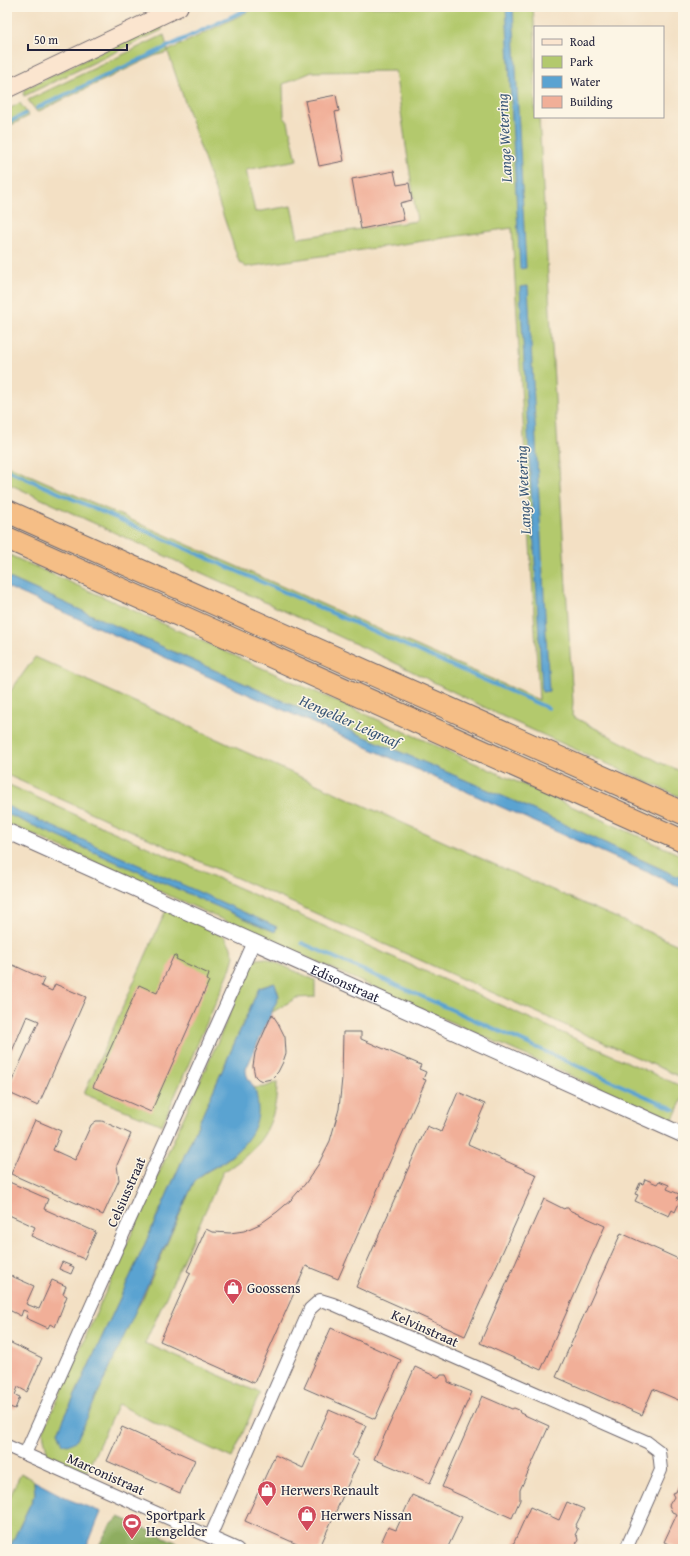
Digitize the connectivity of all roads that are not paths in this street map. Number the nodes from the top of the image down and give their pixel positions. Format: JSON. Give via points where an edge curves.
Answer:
{"nodes":[{"id":1,"x":179,"y":7,"type":"edge"},
{"id":2,"x":7,"y":89,"type":"edge"},
{"id":3,"x":7,"y":501,"type":"edge"},
{"id":4,"x":7,"y":511,"type":"edge"},
{"id":5,"x":7,"y":538,"type":"edge"},
{"id":6,"x":75,"y":543,"type":"junction"},
{"id":7,"x":683,"y":813,"type":"edge"},
{"id":8,"x":7,"y":831,"type":"edge"},
{"id":9,"x":683,"y":841,"type":"edge"},
{"id":10,"x":254,"y":942,"type":"junction"},
{"id":11,"x":683,"y":1135,"type":"edge"},
{"id":12,"x":7,"y":1446,"type":"edge"},
{"id":13,"x":25,"y":1454,"type":"junction"},
{"id":14,"x":210,"y":1536,"type":"junction"},
{"id":15,"x":237,"y":1549,"type":"edge"},
{"id":16,"x":626,"y":1549,"type":"edge"}],
"edges":[{"from":1,"to":2,"type":"main road"},
{"from":3,"to":6,"type":"highway"},
{"from":4,"to":6,"type":"highway"},
{"from":5,"to":9,"type":"highway"},
{"from":6,"to":7,"type":"highway"},
{"from":8,"to":10,"type":"street","name":"Edisonstraat"},
{"from":10,"to":11,"type":"street","name":"Edisonstraat"},
{"from":10,"to":13,"type":"street","name":"Celsiusstraat"},
{"from":12,"to":13,"type":"street","name":"Marconistraat"},
{"from":13,"to":14,"type":"street","name":"Marconistraat"},
{"from":14,"to":15,"type":"street","name":"Marconistraat"},
{"from":14,"to":16,"type":"street","name":"Kelvinstraat","via":[[310,1308],[320,1300],[647,1442],[659,1451],[661,1470]]}]}
